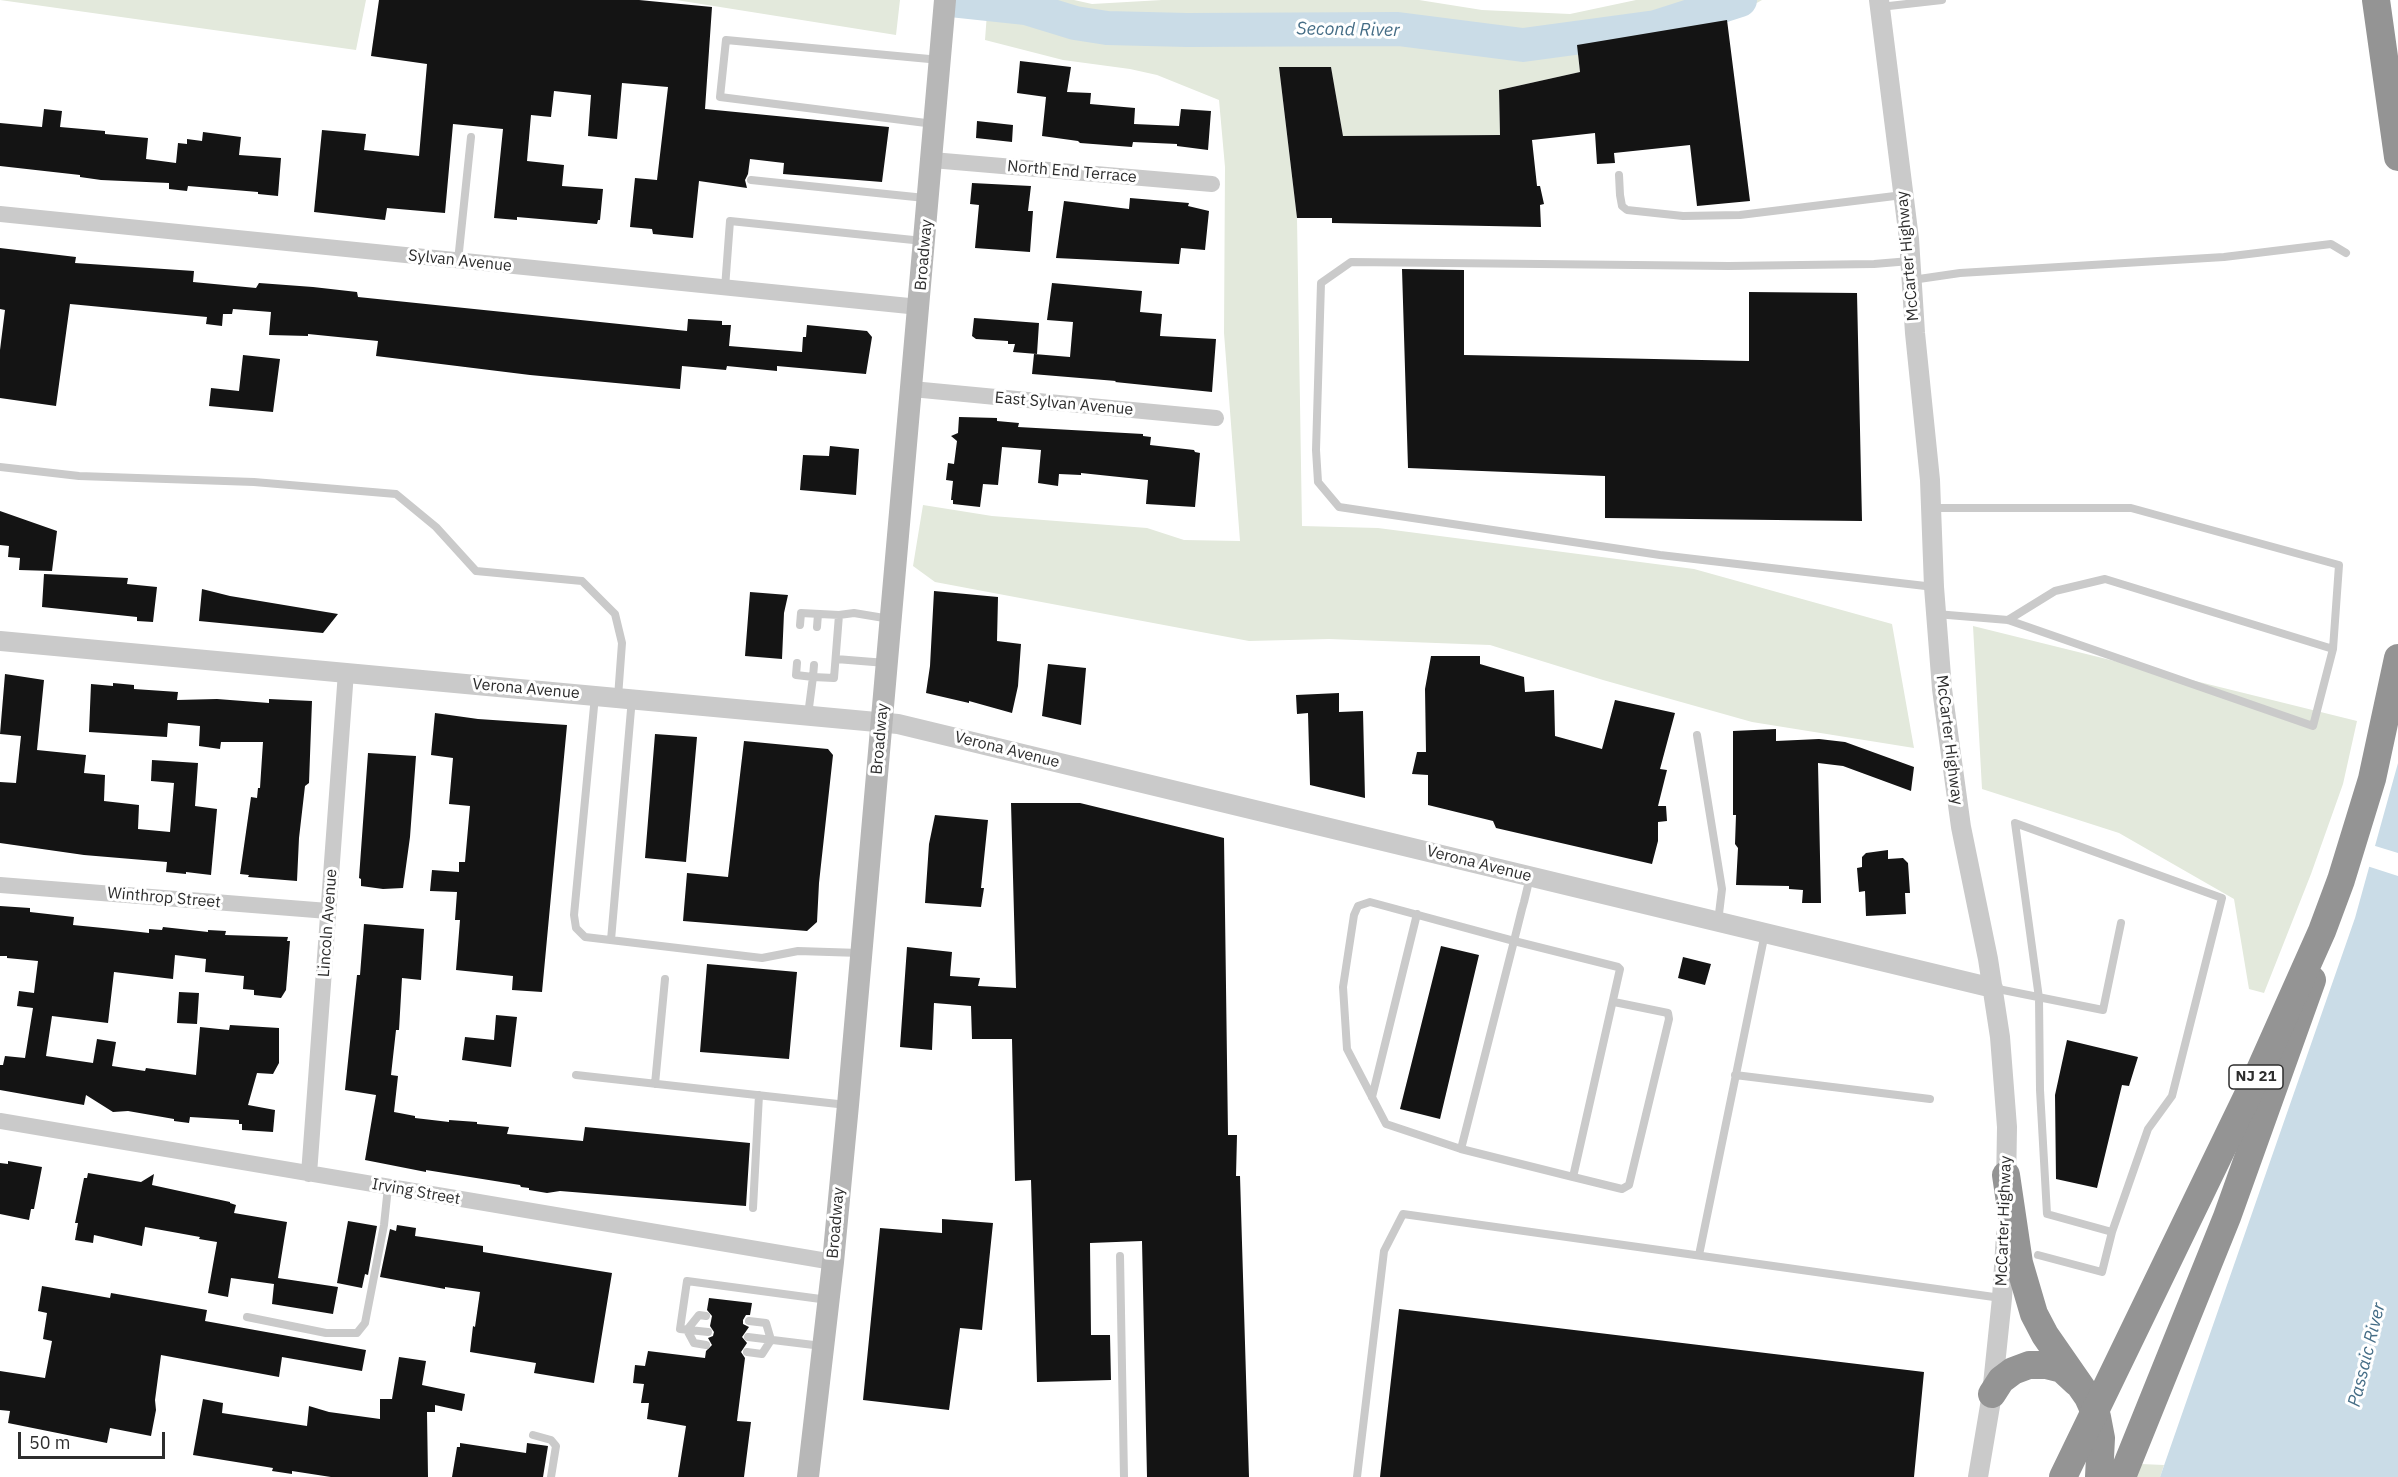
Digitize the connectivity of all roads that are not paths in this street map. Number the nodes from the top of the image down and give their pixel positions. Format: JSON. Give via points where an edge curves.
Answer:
{"nodes":[{"id":1,"x":945,"y":0,"type":"edge"},
{"id":2,"x":1942,"y":0,"type":"edge"},
{"id":3,"x":2376,"y":0,"type":"edge"},
{"id":4,"x":1879,"y":3,"type":"edge"},
{"id":5,"x":941,"y":51,"type":"junction"},
{"id":6,"x":935,"y":124,"type":"junction"},
{"id":7,"x":471,"y":137,"type":"dead end"},
{"id":8,"x":2398,"y":157,"type":"edge"},
{"id":9,"x":932,"y":160,"type":"junction"},
{"id":10,"x":1619,"y":175,"type":"dead end"},
{"id":11,"x":751,"y":180,"type":"dead end"},
{"id":12,"x":1212,"y":184,"type":"dead end"},
{"id":13,"x":1903,"y":195,"type":"junction"},
{"id":14,"x":929,"y":199,"type":"junction"},
{"id":15,"x":0,"y":214,"type":"edge"},
{"id":16,"x":925,"y":241,"type":"junction"},
{"id":17,"x":2346,"y":253,"type":"dead end"},
{"id":18,"x":458,"y":261,"type":"junction"},
{"id":19,"x":1911,"y":271,"type":"junction"},
{"id":20,"x":725,"y":288,"type":"junction"},
{"id":21,"x":919,"y":307,"type":"junction"},
{"id":22,"x":912,"y":389,"type":"junction"},
{"id":23,"x":1216,"y":418,"type":"dead end"},
{"id":24,"x":0,"y":467,"type":"edge"},
{"id":25,"x":1931,"y":508,"type":"junction"},
{"id":26,"x":1934,"y":587,"type":"junction"},
{"id":27,"x":818,"y":614,"type":"junction"},
{"id":28,"x":1936,"y":614,"type":"junction"},
{"id":29,"x":839,"y":615,"type":"junction"},
{"id":30,"x":891,"y":619,"type":"junction"},
{"id":31,"x":2008,"y":620,"type":"junction"},
{"id":32,"x":800,"y":625,"type":"dead end"},
{"id":33,"x":817,"y":627,"type":"dead end"},
{"id":34,"x":0,"y":641,"type":"edge"},
{"id":35,"x":2333,"y":649,"type":"junction"},
{"id":36,"x":2398,"y":658,"type":"edge"},
{"id":37,"x":836,"y":659,"type":"junction"},
{"id":38,"x":796,"y":663,"type":"dead end"},
{"id":39,"x":887,"y":663,"type":"junction"},
{"id":40,"x":814,"y":665,"type":"dead end"},
{"id":41,"x":346,"y":672,"type":"junction"},
{"id":42,"x":813,"y":677,"type":"junction"},
{"id":43,"x":2398,"y":685,"type":"edge"},
{"id":44,"x":595,"y":695,"type":"junction"},
{"id":45,"x":625,"y":698,"type":"junction"},
{"id":46,"x":808,"y":715,"type":"junction"},
{"id":47,"x":881,"y":721,"type":"junction"},
{"id":48,"x":1697,"y":735,"type":"dead end"},
{"id":49,"x":1530,"y":877,"type":"junction"},
{"id":50,"x":0,"y":885,"type":"edge"},
{"id":51,"x":328,"y":911,"type":"junction"},
{"id":52,"x":1417,"y":914,"type":"junction"},
{"id":53,"x":1718,"y":922,"type":"junction"},
{"id":54,"x":2121,"y":923,"type":"dead end"},
{"id":55,"x":1765,"y":933,"type":"junction"},
{"id":56,"x":611,"y":940,"type":"junction"},
{"id":57,"x":1514,"y":941,"type":"junction"},
{"id":58,"x":860,"y":953,"type":"junction"},
{"id":59,"x":665,"y":979,"type":"dead end"},
{"id":60,"x":1993,"y":988,"type":"junction"},
{"id":61,"x":2039,"y":998,"type":"junction"},
{"id":62,"x":1614,"y":1002,"type":"junction"},
{"id":63,"x":1736,"y":1075,"type":"junction"},
{"id":64,"x":576,"y":1076,"type":"dead end"},
{"id":65,"x":655,"y":1084,"type":"junction"},
{"id":66,"x":759,"y":1095,"type":"junction"},
{"id":67,"x":1372,"y":1096,"type":"junction"},
{"id":68,"x":1930,"y":1099,"type":"dead end"},
{"id":69,"x":848,"y":1105,"type":"junction"},
{"id":70,"x":0,"y":1121,"type":"edge"},
{"id":71,"x":1461,"y":1149,"type":"junction"},
{"id":72,"x":309,"y":1174,"type":"junction"},
{"id":73,"x":2006,"y":1174,"type":"junction"},
{"id":74,"x":1573,"y":1177,"type":"junction"},
{"id":75,"x":388,"y":1187,"type":"junction"},
{"id":76,"x":753,"y":1208,"type":"dead end"},
{"id":77,"x":2112,"y":1232,"type":"junction"},
{"id":78,"x":2038,"y":1255,"type":"dead end"},
{"id":79,"x":1120,"y":1256,"type":"dead end"},
{"id":80,"x":1699,"y":1256,"type":"junction"},
{"id":81,"x":832,"y":1262,"type":"junction"},
{"id":82,"x":2002,"y":1298,"type":"junction"},
{"id":83,"x":828,"y":1300,"type":"junction"},
{"id":84,"x":706,"y":1316,"type":"dead end"},
{"id":85,"x":247,"y":1317,"type":"dead end"},
{"id":86,"x":749,"y":1321,"type":"dead end"},
{"id":87,"x":687,"y":1330,"type":"junction"},
{"id":88,"x":708,"y":1332,"type":"dead end"},
{"id":89,"x":748,"y":1337,"type":"dead end"},
{"id":90,"x":771,"y":1340,"type":"junction"},
{"id":91,"x":706,"y":1345,"type":"dead end"},
{"id":92,"x":823,"y":1346,"type":"junction"},
{"id":93,"x":747,"y":1352,"type":"dead end"},
{"id":94,"x":1992,"y":1394,"type":"junction"},
{"id":95,"x":2088,"y":1397,"type":"junction"},
{"id":96,"x":533,"y":1435,"type":"dead end"},
{"id":97,"x":552,"y":1477,"type":"edge"},
{"id":98,"x":808,"y":1477,"type":"edge"},
{"id":99,"x":1124,"y":1477,"type":"edge"},
{"id":100,"x":1357,"y":1477,"type":"edge"},
{"id":101,"x":1978,"y":1477,"type":"edge"},
{"id":102,"x":2063,"y":1477,"type":"edge"},
{"id":103,"x":2099,"y":1477,"type":"edge"},
{"id":104,"x":2122,"y":1477,"type":"edge"}],
"edges":[{"from":1,"to":5,"type":"main road","name":"Broadway"},
{"from":2,"to":4,"type":"lane"},
{"from":3,"to":8,"type":"highway"},
{"from":4,"to":13,"type":"street","name":"McCarter Highway"},
{"from":5,"to":6,"type":"main road","name":"Broadway"},
{"from":5,"to":6,"type":"lane","via":[[726,40],[720,97]]},
{"from":6,"to":9,"type":"main road","name":"Broadway"},
{"from":7,"to":18,"type":"lane"},
{"from":9,"to":12,"type":"street","name":"North End Terrace"},
{"from":9,"to":14,"type":"main road","name":"Broadway"},
{"from":10,"to":13,"type":"lane","via":[[1622,206],[1627,210],[1683,216],[1740,215]]},
{"from":11,"to":14,"type":"lane"},
{"from":13,"to":19,"type":"street","name":"McCarter Highway"},
{"from":14,"to":16,"type":"main road","name":"Broadway"},
{"from":15,"to":18,"type":"street","name":"Sylvan Avenue"},
{"from":16,"to":20,"type":"lane","via":[[730,221]]},
{"from":16,"to":21,"type":"main road","name":"Broadway"},
{"from":17,"to":19,"type":"lane","via":[[2331,244],[2224,257],[1960,273]]},
{"from":18,"to":20,"type":"street","name":"Sylvan Avenue"},
{"from":19,"to":25,"type":"street","name":"McCarter Highway"},
{"from":19,"to":26,"type":"lane","via":[[1874,264],[1351,262],[1321,283],[1318,482],[1339,507],[1660,555]]},
{"from":20,"to":21,"type":"street","name":"Sylvan Avenue"},
{"from":21,"to":22,"type":"main road","name":"Broadway"},
{"from":22,"to":23,"type":"street","name":"East Sylvan Avenue"},
{"from":22,"to":30,"type":"main road","name":"Broadway"},
{"from":24,"to":45,"type":"lane","via":[[79,476],[254,482],[396,494],[436,526],[476,571],[582,581],[615,614],[622,643]]},
{"from":25,"to":26,"type":"street","name":"McCarter Highway"},
{"from":25,"to":35,"type":"lane","via":[[2132,508],[2339,565]]},
{"from":26,"to":28,"type":"street","name":"McCarter Highway"},
{"from":27,"to":29,"type":"lane"},
{"from":27,"to":32,"type":"lane","via":[[801,613]]},
{"from":27,"to":33,"type":"lane"},
{"from":28,"to":31,"type":"lane"},
{"from":28,"to":60,"type":"street","name":"McCarter Highway","via":[[1952,771]]},
{"from":29,"to":30,"type":"lane"},
{"from":29,"to":37,"type":"lane"},
{"from":30,"to":39,"type":"main road","name":"Broadway"},
{"from":31,"to":35,"type":"lane","via":[[2055,591],[2105,579]]},
{"from":31,"to":35,"type":"lane","via":[[2313,726]]},
{"from":34,"to":41,"type":"street","name":"Verona Avenue"},
{"from":36,"to":102,"type":"highway","number":"NJ 21","bridge":true,"via":[[2372,779],[2322,931],[2260,1070]]},
{"from":37,"to":39,"type":"lane"},
{"from":37,"to":42,"type":"lane","via":[[834,678]]},
{"from":38,"to":42,"type":"lane","via":[[796,675]]},
{"from":39,"to":47,"type":"main road","name":"Broadway"},
{"from":40,"to":42,"type":"lane"},
{"from":41,"to":44,"type":"street","name":"Verona Avenue"},
{"from":41,"to":51,"type":"street","name":"Lincoln Avenue"},
{"from":42,"to":46,"type":"lane"},
{"from":43,"to":104,"type":"highway","number":"NJ 21","via":[[2360,833],[2304,1003],[2227,1216]]},
{"from":44,"to":45,"type":"street","name":"Verona Avenue"},
{"from":44,"to":56,"type":"lane","via":[[574,915],[576,928],[585,937]]},
{"from":45,"to":46,"type":"street","name":"Verona Avenue"},
{"from":45,"to":56,"type":"lane"},
{"from":46,"to":47,"type":"street","name":"Verona Avenue"},
{"from":47,"to":49,"type":"street","name":"Verona Avenue"},
{"from":47,"to":58,"type":"main road","name":"Broadway"},
{"from":48,"to":53,"type":"lane","via":[[1722,889]]},
{"from":49,"to":53,"type":"street","name":"Verona Avenue"},
{"from":49,"to":57,"type":"lane"},
{"from":50,"to":51,"type":"street","name":"Winthrop Street"},
{"from":51,"to":72,"type":"street","name":"Lincoln Avenue"},
{"from":52,"to":57,"type":"lane"},
{"from":52,"to":67,"type":"lane"},
{"from":52,"to":67,"type":"lane","via":[[1370,902],[1358,906],[1354,915],[1343,987],[1347,1049]]},
{"from":53,"to":55,"type":"street","name":"Verona Avenue"},
{"from":54,"to":61,"type":"lane","via":[[2103,1010]]},
{"from":55,"to":60,"type":"street","name":"Verona Avenue"},
{"from":55,"to":63,"type":"lane"},
{"from":56,"to":58,"type":"lane","via":[[762,958],[798,951]]},
{"from":57,"to":62,"type":"lane","via":[[1618,967],[1621,972]]},
{"from":57,"to":71,"type":"lane"},
{"from":58,"to":69,"type":"main road","name":"Broadway"},
{"from":59,"to":65,"type":"lane"},
{"from":60,"to":61,"type":"lane"},
{"from":60,"to":73,"type":"street","name":"McCarter Highway","via":[[2007,1127]]},
{"from":61,"to":77,"type":"lane","via":[[2047,1214]]},
{"from":61,"to":77,"type":"lane","via":[[2014,824],[2222,898],[2172,1096],[2148,1129]]},
{"from":62,"to":74,"type":"lane"},
{"from":62,"to":74,"type":"lane","via":[[1668,1013],[1669,1019],[1629,1185],[1622,1189]]},
{"from":63,"to":68,"type":"lane"},
{"from":63,"to":80,"type":"lane"},
{"from":64,"to":65,"type":"lane"},
{"from":65,"to":66,"type":"lane"},
{"from":66,"to":69,"type":"lane"},
{"from":66,"to":76,"type":"lane"},
{"from":67,"to":71,"type":"lane","via":[[1386,1124]]},
{"from":69,"to":81,"type":"main road","name":"Broadway"},
{"from":70,"to":72,"type":"street","name":"Irving Street"},
{"from":71,"to":74,"type":"lane"},
{"from":72,"to":75,"type":"street","name":"Irving Street"},
{"from":73,"to":82,"type":"street","name":"McCarter Highway"},
{"from":73,"to":95,"type":"highway","via":[[2028,1299],[2045,1335]]},
{"from":75,"to":81,"type":"street","name":"Irving Street"},
{"from":75,"to":85,"type":"lane","via":[[365,1323],[357,1333],[326,1333]]},
{"from":77,"to":78,"type":"lane","via":[[2102,1272]]},
{"from":79,"to":99,"type":"lane"},
{"from":80,"to":82,"type":"lane"},
{"from":80,"to":100,"type":"lane","via":[[1403,1214],[1384,1251]]},
{"from":81,"to":83,"type":"main road","name":"Broadway"},
{"from":82,"to":94,"type":"street","name":"McCarter Highway"},
{"from":83,"to":87,"type":"lane","via":[[687,1281],[680,1329]]},
{"from":83,"to":92,"type":"main road","name":"Broadway"},
{"from":84,"to":87,"type":"lane","via":[[699,1315]]},
{"from":86,"to":90,"type":"lane","via":[[766,1323]]},
{"from":87,"to":88,"type":"lane"},
{"from":87,"to":91,"type":"lane","via":[[694,1343]]},
{"from":89,"to":90,"type":"lane"},
{"from":90,"to":92,"type":"lane"},
{"from":90,"to":93,"type":"lane","via":[[762,1354]]},
{"from":92,"to":98,"type":"main road","name":"Broadway"},
{"from":94,"to":95,"type":"highway","via":[[2013,1371],[2029,1365],[2046,1365],[2062,1369]]},
{"from":94,"to":101,"type":"street","name":"McCarter Highway"},
{"from":95,"to":103,"type":"highway","via":[[2101,1438]]},
{"from":96,"to":97,"type":"lane","via":[[551,1440],[556,1446]]}]}
